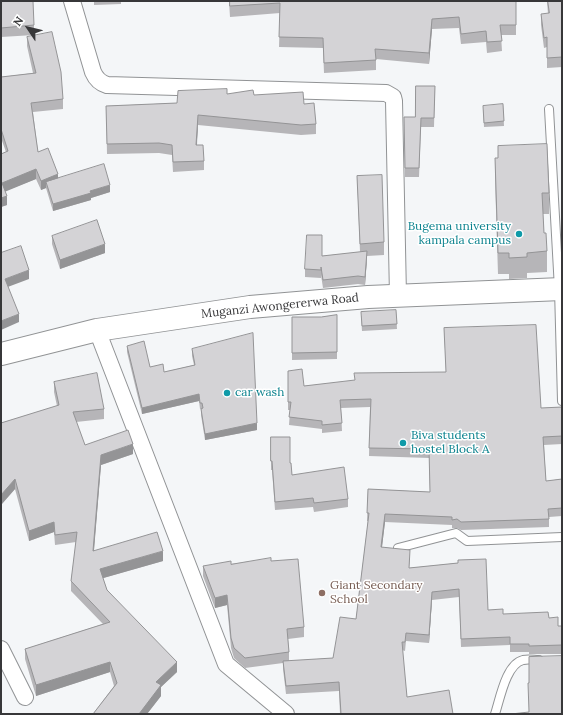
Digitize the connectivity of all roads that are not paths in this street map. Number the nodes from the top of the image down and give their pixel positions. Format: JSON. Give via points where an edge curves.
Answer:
{"nodes":[{"id":1,"x":72,"y":1,"type":"edge"},
{"id":2,"x":549,"y":109,"type":"dead end"},
{"id":3,"x":561,"y":289,"type":"edge"},
{"id":4,"x":398,"y":296,"type":"junction"},
{"id":5,"x":97,"y":330,"type":"junction"},
{"id":6,"x":1,"y":354,"type":"edge"},
{"id":7,"x":562,"y":401,"type":"edge"},
{"id":8,"x":562,"y":537,"type":"edge"},
{"id":9,"x":398,"y":548,"type":"edge"},
{"id":10,"x":1,"y":649,"type":"edge"},
{"id":11,"x":549,"y":659,"type":"edge"},
{"id":12,"x":25,"y":697,"type":"dead end"},
{"id":13,"x":286,"y":714,"type":"edge"},
{"id":14,"x":495,"y":714,"type":"edge"}],
"edges":[{"from":1,"to":4,"type":"street","via":[[93,72],[102,84],[386,93],[393,97]]},
{"from":2,"to":3,"type":"lane"},
{"from":3,"to":4,"type":"street","name":"Muganzi Awongererwa Road"},
{"from":3,"to":7,"type":"lane"},
{"from":4,"to":5,"type":"street","name":"Muganzi Awongererwa Road","via":[[250,307]]},
{"from":5,"to":6,"type":"street","name":"Muganzi Awongererwa Road"},
{"from":5,"to":13,"type":"street","via":[[226,664]]},
{"from":8,"to":9,"type":"lane","via":[[467,541],[456,533]]},
{"from":10,"to":12,"type":"street"},
{"from":11,"to":14,"type":"lane","via":[[523,660],[510,669]]}]}
